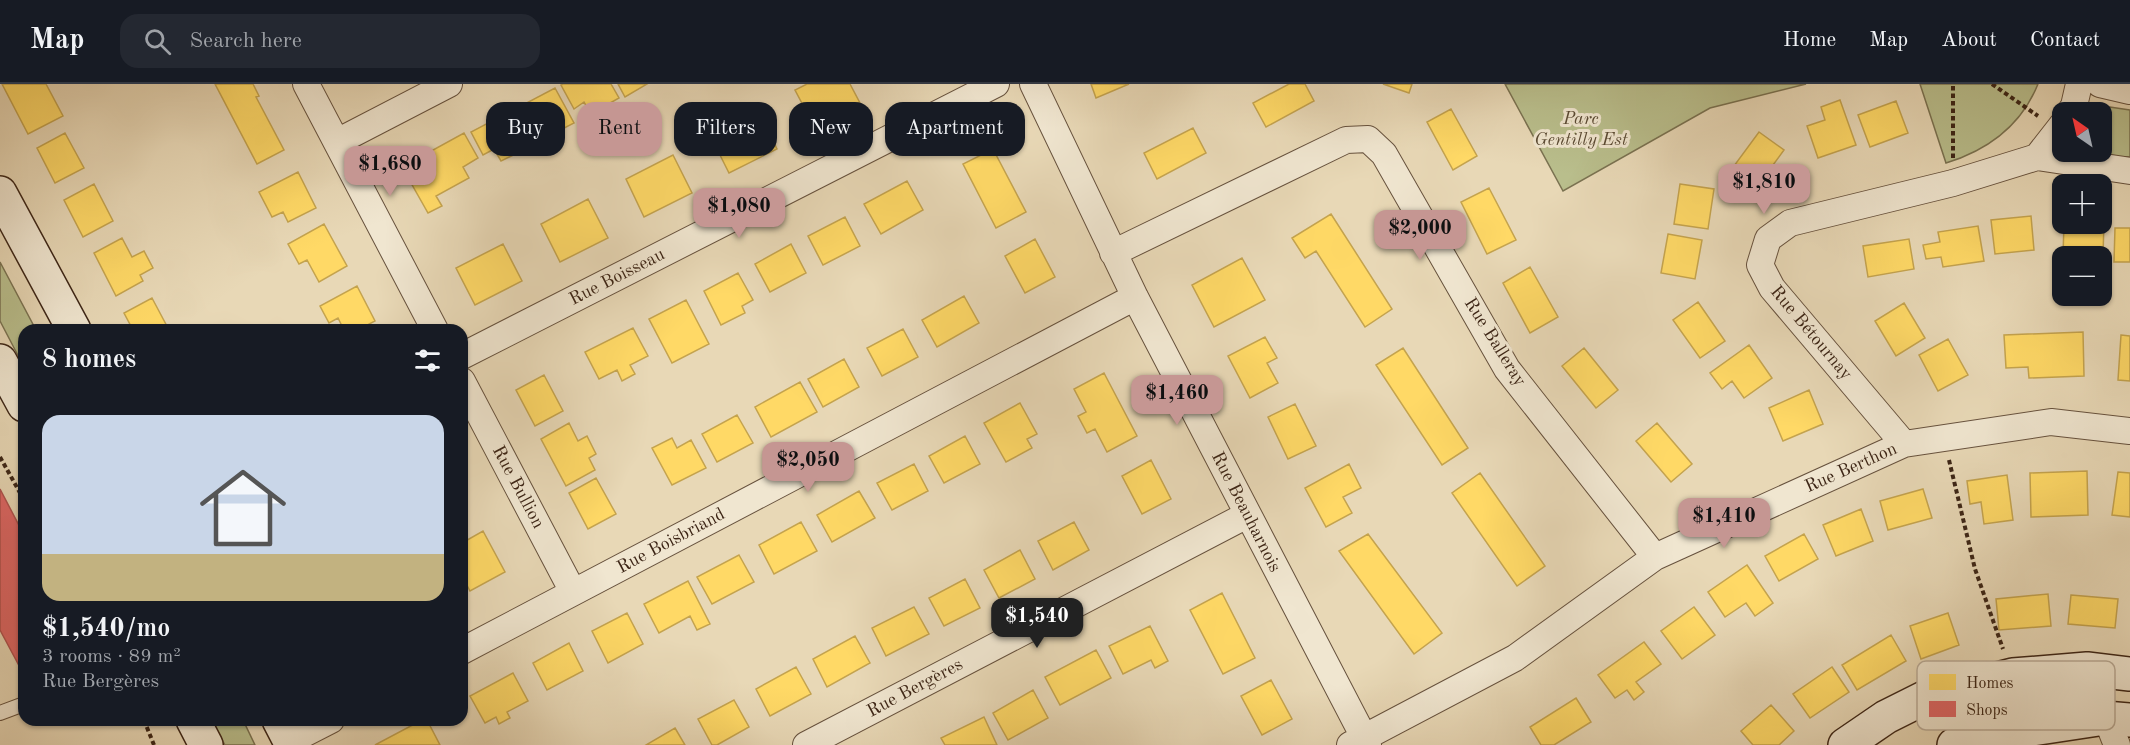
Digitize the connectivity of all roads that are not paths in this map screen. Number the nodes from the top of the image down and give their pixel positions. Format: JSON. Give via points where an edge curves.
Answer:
{"nodes":[{"id":1,"x":306,"y":84,"type":"edge"},
{"id":2,"x":449,"y":84,"type":"edge"},
{"id":3,"x":996,"y":84,"type":"edge"},
{"id":4,"x":1033,"y":84,"type":"edge"},
{"id":5,"x":2079,"y":84,"type":"edge"},
{"id":6,"x":2100,"y":84,"type":"edge"},
{"id":7,"x":2130,"y":91,"type":"edge"},
{"id":8,"x":2075,"y":102,"type":"edge"},
{"id":9,"x":2052,"y":138,"type":"edge"},
{"id":10,"x":337,"y":142,"type":"junction"},
{"id":11,"x":2037,"y":157,"type":"junction"},
{"id":12,"x":2130,"y":171,"type":"edge"},
{"id":13,"x":0,"y":192,"type":"edge"},
{"id":14,"x":1113,"y":253,"type":"junction"},
{"id":15,"x":1135,"y":297,"type":"junction"},
{"id":16,"x":71,"y":324,"type":"edge"},
{"id":17,"x":432,"y":324,"type":"edge"},
{"id":18,"x":468,"y":353,"type":"edge"},
{"id":19,"x":0,"y":361,"type":"edge"},
{"id":20,"x":468,"y":392,"type":"edge"},
{"id":21,"x":18,"y":394,"type":"edge"},
{"id":22,"x":2130,"y":431,"type":"edge"},
{"id":23,"x":1904,"y":444,"type":"junction"},
{"id":24,"x":1247,"y":515,"type":"junction"},
{"id":25,"x":1655,"y":556,"type":"junction"},
{"id":26,"x":573,"y":592,"type":"junction"},
{"id":27,"x":468,"y":648,"type":"edge"},
{"id":28,"x":2115,"y":672,"type":"edge"},
{"id":29,"x":2130,"y":674,"type":"edge"},
{"id":30,"x":1917,"y":702,"type":"edge"},
{"id":31,"x":18,"y":706,"type":"edge"},
{"id":32,"x":0,"y":713,"type":"edge"},
{"id":33,"x":196,"y":726,"type":"edge"},
{"id":34,"x":313,"y":726,"type":"edge"},
{"id":35,"x":2089,"y":730,"type":"edge"},
{"id":36,"x":287,"y":735,"type":"edge"},
{"id":37,"x":1361,"y":743,"type":"edge"},
{"id":38,"x":206,"y":745,"type":"edge"},
{"id":39,"x":806,"y":745,"type":"edge"},
{"id":40,"x":1845,"y":745,"type":"edge"},
{"id":41,"x":1954,"y":745,"type":"edge"}],
"edges":[{"from":1,"to":10,"type":"street"},
{"from":2,"to":10,"type":"street"},
{"from":3,"to":18,"type":"street","name":"Rue Boisseau"},
{"from":4,"to":14,"type":"street","name":"Rue Beauharnois"},
{"from":5,"to":8,"type":"street"},
{"from":6,"to":7,"type":"street"},
{"from":9,"to":11,"type":"street"},
{"from":10,"to":17,"type":"street"},
{"from":11,"to":12,"type":"street","name":"Rue Bétournay"},
{"from":11,"to":23,"type":"street","name":"Rue Bétournay","via":[[1953,183],[1790,223],[1768,239],[1760,265],[1772,288]]},
{"from":13,"to":16,"type":"street"},
{"from":14,"to":15,"type":"street","name":"Rue Beauharnois"},
{"from":14,"to":25,"type":"street","name":"Rue Balleray","via":[[1346,140],[1368,139],[1384,153],[1507,369]]},
{"from":15,"to":24,"type":"street","name":"Rue Beauharnois"},
{"from":15,"to":26,"type":"street","name":"Rue Boisbriand"},
{"from":19,"to":21,"type":"street"},
{"from":20,"to":26,"type":"street","name":"Rue Bullion"},
{"from":22,"to":23,"type":"street","name":"Rue Berthon","via":[[2051,422]]},
{"from":23,"to":25,"type":"street","name":"Rue Berthon"},
{"from":24,"to":37,"type":"street","name":"Rue Beauharnois"},
{"from":24,"to":39,"type":"street","name":"Rue Bergères"},
{"from":25,"to":37,"type":"street","name":"Rue Berthon","via":[[1515,658]]},
{"from":26,"to":27,"type":"street","name":"Rue Boisbriand"},
{"from":28,"to":29,"type":"street"},
{"from":30,"to":40,"type":"street"},
{"from":31,"to":32,"type":"lane"},
{"from":33,"to":38,"type":"street"},
{"from":34,"to":36,"type":"street"},
{"from":35,"to":41,"type":"street","via":[[1972,738]]}]}
